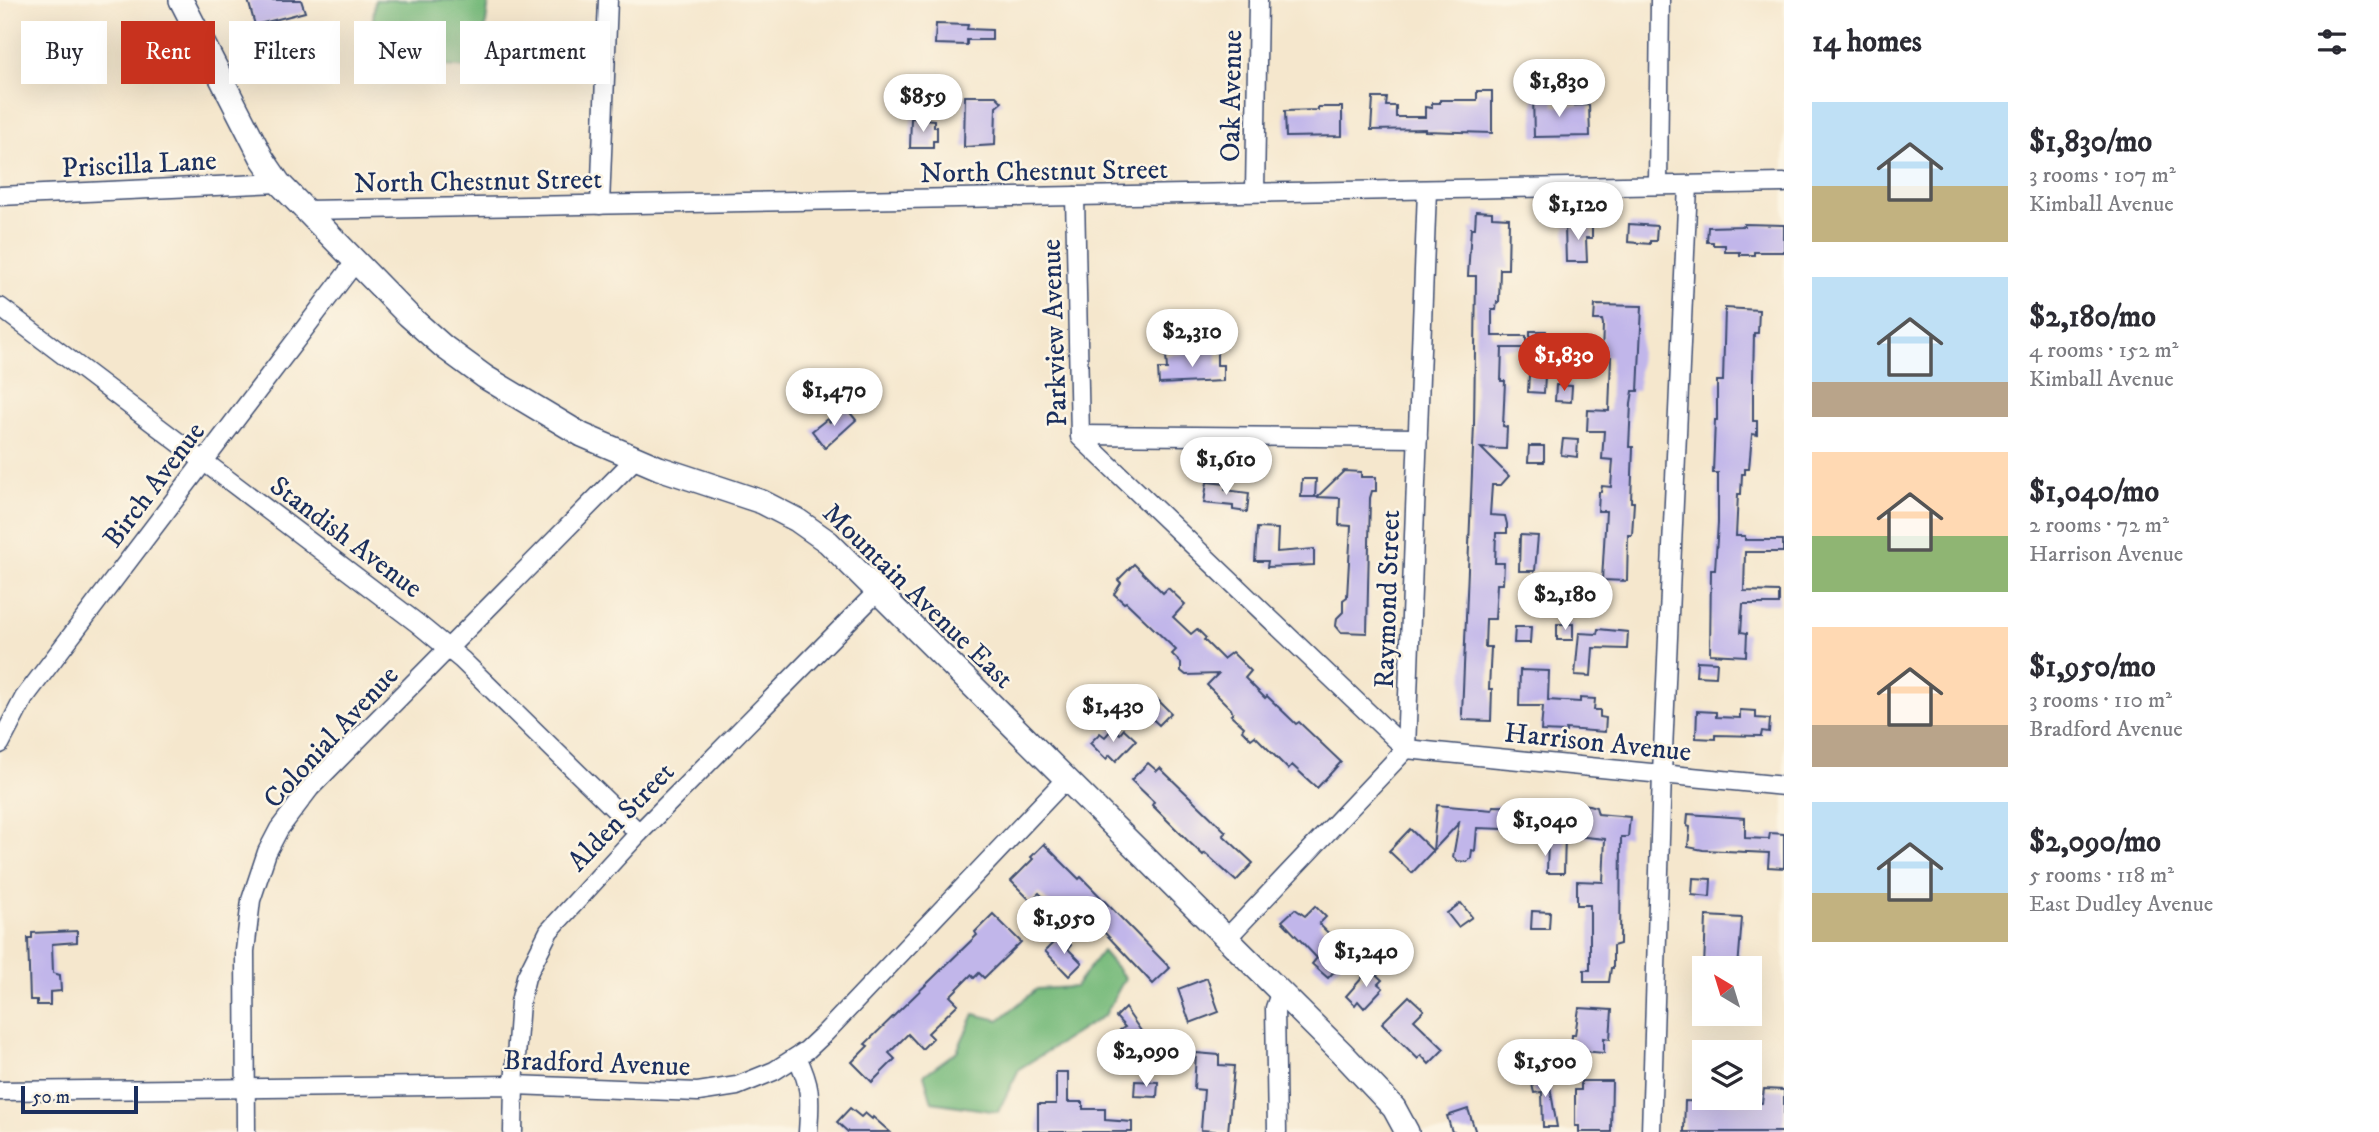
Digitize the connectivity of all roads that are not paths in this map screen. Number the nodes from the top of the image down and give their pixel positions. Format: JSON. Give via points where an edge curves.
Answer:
{"nodes":[{"id":1,"x":181,"y":0,"type":"edge"},
{"id":2,"x":608,"y":0,"type":"edge"},
{"id":3,"x":1258,"y":0,"type":"edge"},
{"id":4,"x":1660,"y":0,"type":"edge"},
{"id":5,"x":279,"y":183,"type":"junction"},
{"id":6,"x":1784,"y":183,"type":"edge"},
{"id":7,"x":1658,"y":184,"type":"junction"},
{"id":8,"x":1688,"y":185,"type":"junction"},
{"id":9,"x":1427,"y":190,"type":"junction"},
{"id":10,"x":1255,"y":192,"type":"junction"},
{"id":11,"x":0,"y":196,"type":"edge"},
{"id":12,"x":1075,"y":197,"type":"junction"},
{"id":13,"x":600,"y":205,"type":"junction"},
{"id":14,"x":306,"y":210,"type":"junction"},
{"id":15,"x":356,"y":261,"type":"junction"},
{"id":16,"x":0,"y":307,"type":"edge"},
{"id":17,"x":1080,"y":435,"type":"junction"},
{"id":18,"x":1418,"y":438,"type":"junction"},
{"id":19,"x":636,"y":458,"type":"junction"},
{"id":20,"x":205,"y":460,"type":"junction"},
{"id":21,"x":877,"y":592,"type":"junction"},
{"id":22,"x":448,"y":649,"type":"junction"},
{"id":23,"x":0,"y":744,"type":"edge"},
{"id":24,"x":1406,"y":749,"type":"junction"},
{"id":25,"x":1662,"y":773,"type":"junction"},
{"id":26,"x":1066,"y":779,"type":"junction"},
{"id":27,"x":1784,"y":786,"type":"edge"},
{"id":28,"x":639,"y":833,"type":"junction"},
{"id":29,"x":1227,"y":938,"type":"junction"},
{"id":30,"x":1281,"y":991,"type":"junction"},
{"id":31,"x":797,"y":1057,"type":"junction"},
{"id":32,"x":514,"y":1085,"type":"junction"},
{"id":33,"x":246,"y":1088,"type":"junction"},
{"id":34,"x":0,"y":1091,"type":"edge"},
{"id":35,"x":246,"y":1132,"type":"edge"},
{"id":36,"x":513,"y":1132,"type":"edge"},
{"id":37,"x":808,"y":1132,"type":"edge"},
{"id":38,"x":1277,"y":1132,"type":"edge"},
{"id":39,"x":1407,"y":1132,"type":"edge"},
{"id":40,"x":1651,"y":1132,"type":"edge"}],
"edges":[{"from":1,"to":5,"type":"street","name":"Mountain Avenue East"},
{"from":2,"to":13,"type":"street"},
{"from":3,"to":10,"type":"street","name":"Oak Avenue"},
{"from":4,"to":7,"type":"street"},
{"from":5,"to":11,"type":"street","name":"Priscilla Lane"},
{"from":5,"to":14,"type":"street","name":"Mountain Avenue East"},
{"from":6,"to":8,"type":"street","name":"North Chestnut Street"},
{"from":7,"to":8,"type":"street","name":"North Chestnut Street"},
{"from":7,"to":9,"type":"street","name":"North Chestnut Street"},
{"from":8,"to":25,"type":"street"},
{"from":9,"to":10,"type":"street","name":"North Chestnut Street"},
{"from":9,"to":18,"type":"street","name":"Raymond Street"},
{"from":10,"to":12,"type":"street","name":"North Chestnut Street"},
{"from":12,"to":13,"type":"street","name":"North Chestnut Street"},
{"from":12,"to":17,"type":"street","name":"Parkview Avenue"},
{"from":13,"to":14,"type":"street","name":"North Chestnut Street"},
{"from":14,"to":15,"type":"street","name":"Mountain Avenue East"},
{"from":15,"to":19,"type":"street","name":"Mountain Avenue East","via":[[443,347],[485,377],[582,435]]},
{"from":15,"to":20,"type":"street","name":"Birch Avenue"},
{"from":16,"to":20,"type":"street","name":"Standish Avenue"},
{"from":17,"to":18,"type":"street"},
{"from":17,"to":24,"type":"street","name":"Parkview Avenue"},
{"from":18,"to":24,"type":"street","name":"Raymond Street"},
{"from":19,"to":21,"type":"street","name":"Mountain Avenue East","via":[[762,502],[797,520],[828,542]]},
{"from":19,"to":22,"type":"street","name":"Colonial Avenue"},
{"from":20,"to":22,"type":"street","name":"Standish Avenue"},
{"from":20,"to":23,"type":"street","name":"Birch Avenue","via":[[32,687]]},
{"from":21,"to":26,"type":"street","name":"Mountain Avenue East"},
{"from":21,"to":28,"type":"street","name":"Alden Street"},
{"from":22,"to":28,"type":"street","name":"Standish Avenue"},
{"from":22,"to":33,"type":"street","name":"Colonial Avenue","via":[[310,788],[267,852],[247,926]]},
{"from":24,"to":25,"type":"street","name":"Harrison Avenue"},
{"from":24,"to":29,"type":"street"},
{"from":25,"to":27,"type":"street","name":"Harrison Avenue"},
{"from":25,"to":40,"type":"street"},
{"from":26,"to":29,"type":"street","name":"Mountain Avenue East"},
{"from":26,"to":31,"type":"street","name":"Bradford Avenue"},
{"from":28,"to":32,"type":"street","name":"Alden Street","via":[[549,931],[526,977]]},
{"from":29,"to":30,"type":"street","name":"Mountain Avenue East"},
{"from":30,"to":38,"type":"street","via":[[1275,1008]]},
{"from":30,"to":39,"type":"street","name":"Mountain Avenue East","via":[[1394,1108]]},
{"from":31,"to":32,"type":"street","name":"Bradford Avenue","via":[[756,1079],[698,1092]]},
{"from":31,"to":37,"type":"street","via":[[811,1096]]},
{"from":32,"to":33,"type":"street","name":"Bradford Avenue"},
{"from":32,"to":36,"type":"street","name":"Alden Street"},
{"from":33,"to":34,"type":"street","name":"Bradford Avenue"},
{"from":33,"to":35,"type":"street","name":"Colonial Avenue"}]}
